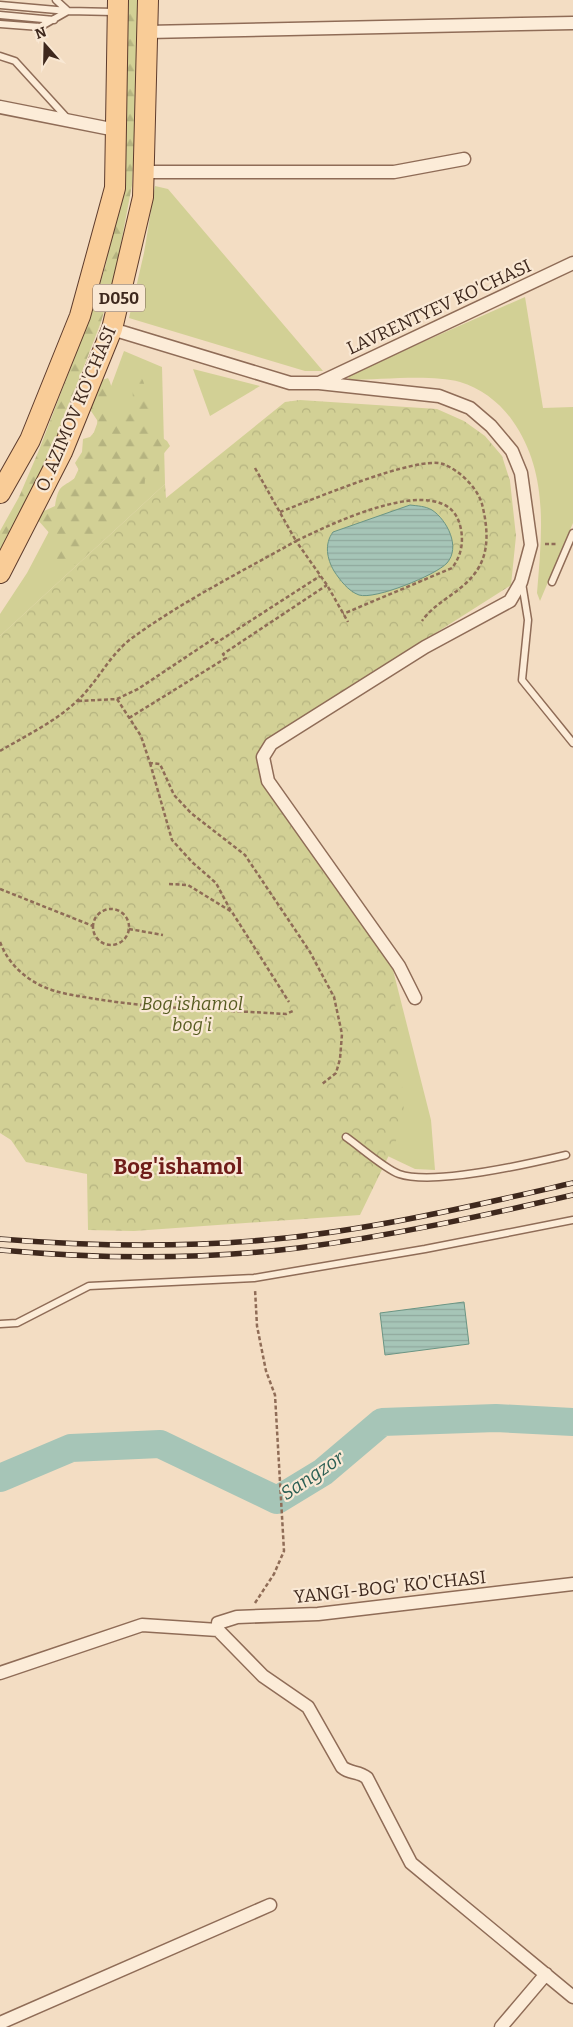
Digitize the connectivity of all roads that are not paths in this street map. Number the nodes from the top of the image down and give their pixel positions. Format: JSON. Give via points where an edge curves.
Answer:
{"nodes":[{"id":1,"x":56,"y":0,"type":"edge"},
{"id":2,"x":148,"y":0,"type":"edge"},
{"id":3,"x":0,"y":5,"type":"edge"},
{"id":4,"x":118,"y":6,"type":"edge"},
{"id":5,"x":68,"y":11,"type":"junction"},
{"id":6,"x":0,"y":15,"type":"edge"},
{"id":7,"x":54,"y":20,"type":"junction"},
{"id":8,"x":573,"y":23,"type":"edge"},
{"id":9,"x":0,"y":24,"type":"edge"},
{"id":10,"x":147,"y":32,"type":"junction"},
{"id":11,"x":0,"y":56,"type":"edge"},
{"id":12,"x":2,"y":106,"type":"edge"},
{"id":13,"x":68,"y":119,"type":"junction"},
{"id":14,"x":116,"y":130,"type":"junction"},
{"id":15,"x":464,"y":159,"type":"dead end"},
{"id":16,"x":145,"y":172,"type":"junction"},
{"id":17,"x":573,"y":263,"type":"edge"},
{"id":18,"x":112,"y":329,"type":"junction"},
{"id":19,"x":320,"y":383,"type":"junction"},
{"id":20,"x":0,"y":493,"type":"edge"},
{"id":21,"x":573,"y":533,"type":"edge"},
{"id":22,"x":0,"y":572,"type":"edge"},
{"id":23,"x":521,"y":582,"type":"junction"},
{"id":24,"x":552,"y":582,"type":"dead end"},
{"id":25,"x":573,"y":743,"type":"edge"},
{"id":26,"x":415,"y":998,"type":"dead end"},
{"id":27,"x":346,"y":1136,"type":"dead end"},
{"id":28,"x":566,"y":1155,"type":"dead end"},
{"id":29,"x":573,"y":1220,"type":"edge"},
{"id":30,"x":0,"y":1324,"type":"edge"},
{"id":31,"x":573,"y":1584,"type":"edge"},
{"id":32,"x":218,"y":1630,"type":"junction"},
{"id":33,"x":0,"y":1673,"type":"edge"},
{"id":34,"x":270,"y":1905,"type":"dead end"},
{"id":35,"x":546,"y":1974,"type":"junction"},
{"id":36,"x":573,"y":1997,"type":"edge"},
{"id":37,"x":0,"y":2023,"type":"edge"},
{"id":38,"x":501,"y":2027,"type":"edge"}],
"edges":[{"from":1,"to":5,"type":"lane"},
{"from":2,"to":10,"type":"main road","name":"O. AZIMOV KO'CHASI","number":"D050"},
{"from":3,"to":5,"type":"lane"},
{"from":4,"to":5,"type":"lane"},
{"from":4,"to":14,"type":"main road","name":"O. AZIMOV KO'CHASI","number":"D050"},
{"from":5,"to":7,"type":"lane"},
{"from":6,"to":7,"type":"lane"},
{"from":7,"to":9,"type":"lane","via":[[40,27]]},
{"from":8,"to":10,"type":"street"},
{"from":10,"to":16,"type":"main road","name":"O. AZIMOV KO'CHASI","number":"D050"},
{"from":11,"to":13,"type":"lane","via":[[15,61]]},
{"from":12,"to":13,"type":"street"},
{"from":13,"to":14,"type":"street"},
{"from":14,"to":20,"type":"main road","name":"O. AZIMOV KO'CHASI","number":"D050","via":[[115,188],[80,316],[30,440]]},
{"from":15,"to":16,"type":"street","via":[[394,172]]},
{"from":16,"to":18,"type":"main road","name":"O. AZIMOV KO'CHASI","number":"D050","via":[[143,197]]},
{"from":17,"to":19,"type":"street","name":"LAVRENTYEV KO'CHASI"},
{"from":18,"to":19,"type":"street","via":[[290,384]]},
{"from":18,"to":22,"type":"main road","name":"O. AZIMOV KO'CHASI","number":"D050","via":[[62,452]]},
{"from":19,"to":23,"type":"street","via":[[439,396],[470,408],[491,426],[512,451],[521,473],[531,545]]},
{"from":21,"to":24,"type":"lane"},
{"from":23,"to":25,"type":"lane","via":[[528,620],[522,680]]},
{"from":23,"to":26,"type":"street","via":[[510,601],[425,647],[271,744],[263,757],[268,781],[399,966]]},
{"from":27,"to":28,"type":"lane","via":[[399,1174],[434,1178],[518,1166]]},
{"from":29,"to":30,"type":"lane","via":[[254,1278],[89,1286],[17,1323]]},
{"from":31,"to":32,"type":"street","name":"YANGI-BOG' KO'CHASI","via":[[337,1612],[246,1616],[218,1623]]},
{"from":32,"to":33,"type":"street","via":[[142,1625]]},
{"from":32,"to":35,"type":"street","via":[[263,1676],[308,1707],[342,1767],[347,1771],[360,1772],[367,1778],[411,1863]]},
{"from":34,"to":37,"type":"street"},
{"from":35,"to":36,"type":"street"},
{"from":35,"to":38,"type":"street"}]}
